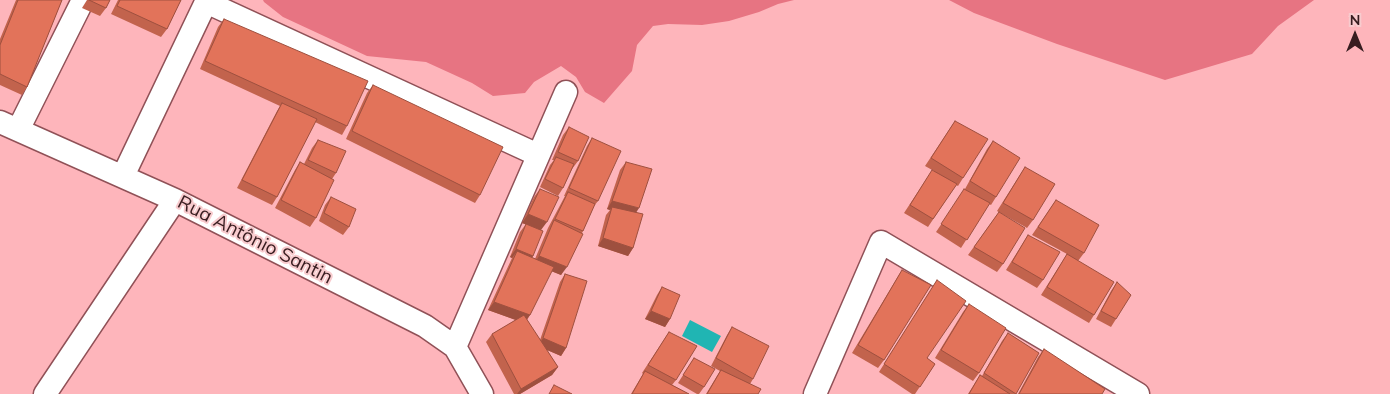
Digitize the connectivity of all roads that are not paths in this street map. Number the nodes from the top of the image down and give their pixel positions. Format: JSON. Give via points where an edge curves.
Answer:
{"nodes":[{"id":1,"x":83,"y":0,"type":"edge"},
{"id":2,"x":207,"y":1,"type":"edge"},
{"id":3,"x":566,"y":92,"type":"dead end"},
{"id":4,"x":9,"y":126,"type":"edge"},
{"id":5,"x":538,"y":155,"type":"junction"},
{"id":6,"x":124,"y":176,"type":"junction"},
{"id":7,"x":175,"y":200,"type":"junction"},
{"id":8,"x":456,"y":347,"type":"junction"},
{"id":9,"x":44,"y":394,"type":"edge"},
{"id":10,"x":482,"y":394,"type":"edge"},
{"id":11,"x":815,"y":394,"type":"edge"},
{"id":12,"x":1138,"y":394,"type":"edge"}],
"edges":[{"from":1,"to":4,"type":"street"},
{"from":2,"to":5,"type":"street"},
{"from":2,"to":6,"type":"street"},
{"from":3,"to":5,"type":"street"},
{"from":4,"to":6,"type":"street","name":"Rua Antônio Santin"},
{"from":5,"to":8,"type":"street"},
{"from":6,"to":7,"type":"street","name":"Rua Antônio Santin"},
{"from":7,"to":8,"type":"street","name":"Rua Antônio Santin","via":[[425,326]]},
{"from":7,"to":9,"type":"street"},
{"from":8,"to":10,"type":"street","name":"Rua Antônio Santin"},
{"from":11,"to":12,"type":"street","via":[[881,242]]}]}
